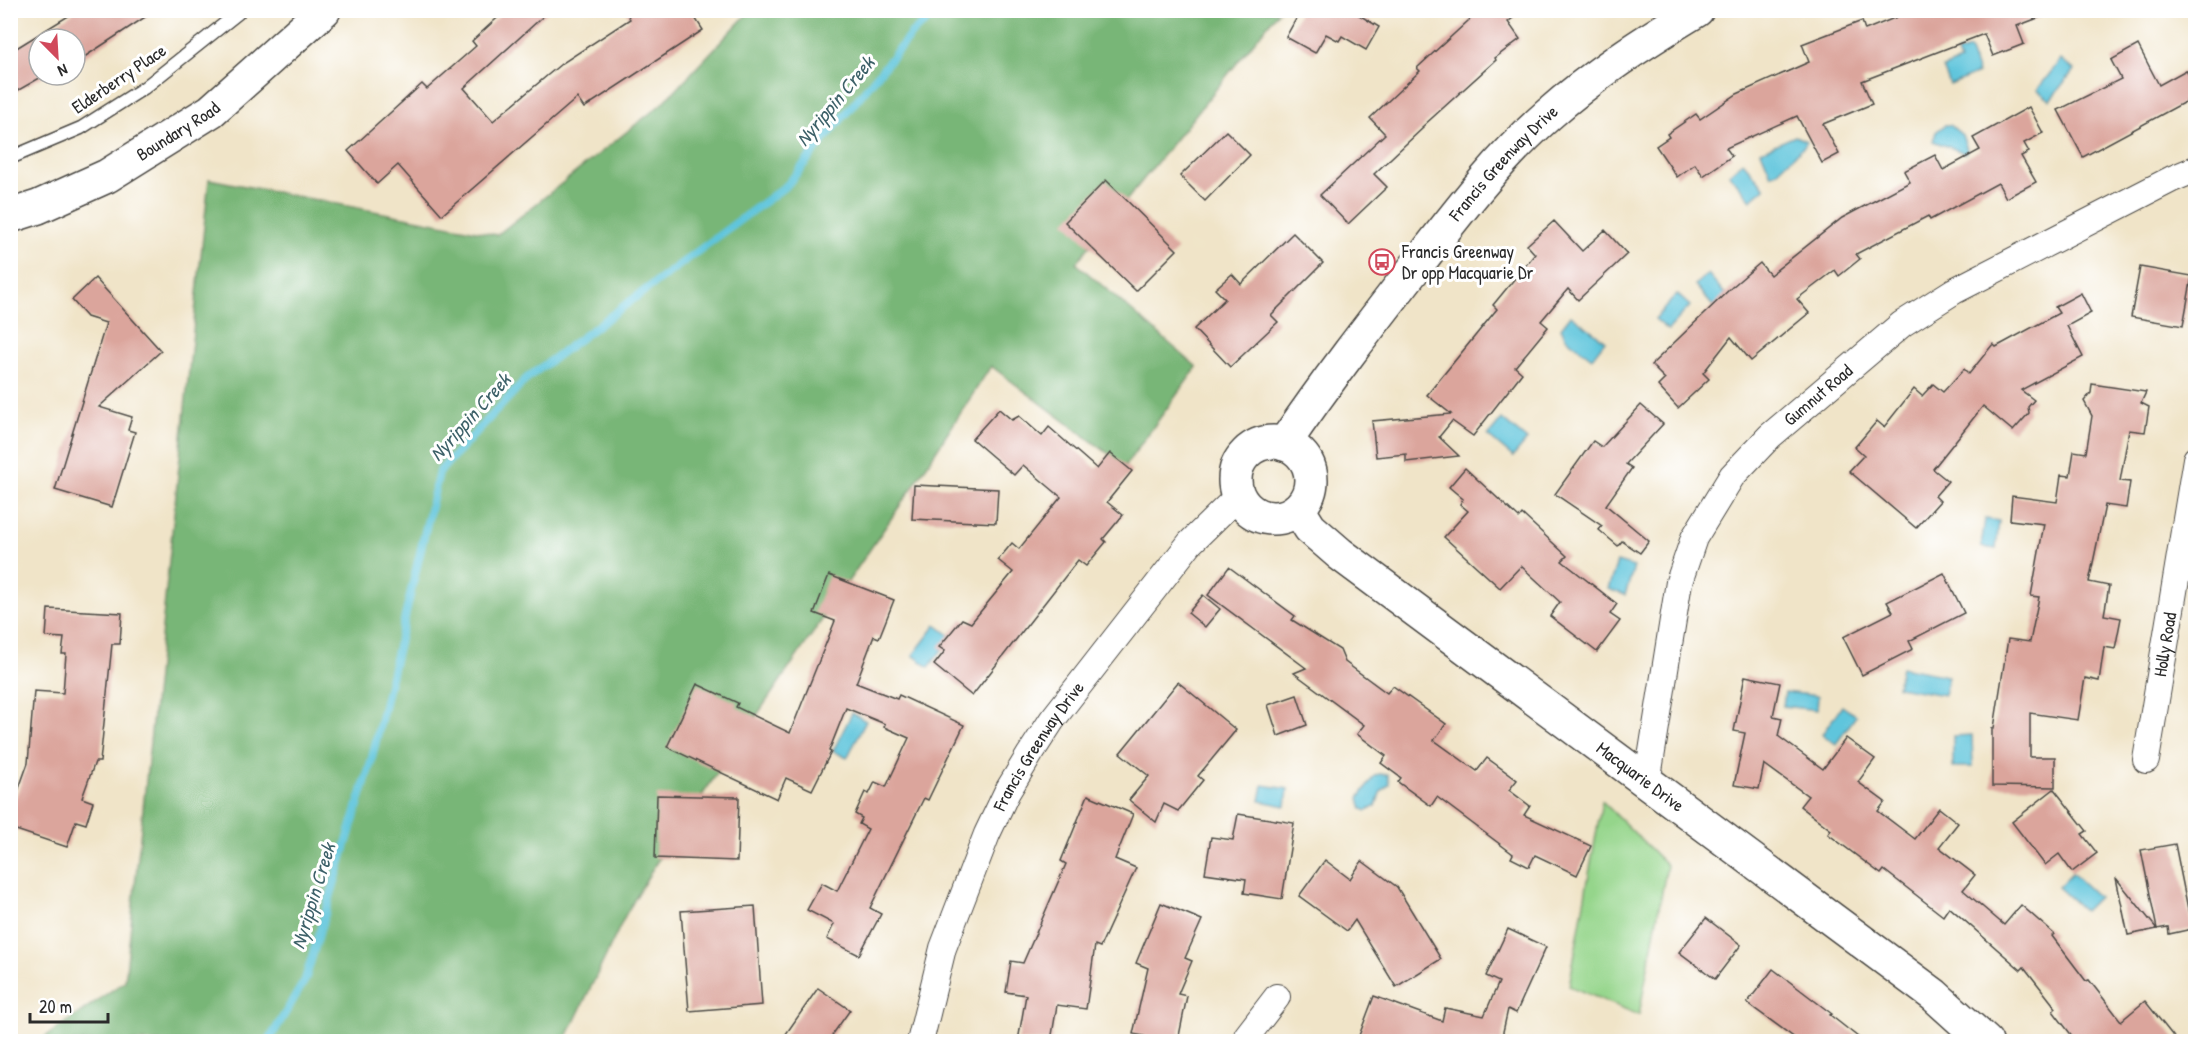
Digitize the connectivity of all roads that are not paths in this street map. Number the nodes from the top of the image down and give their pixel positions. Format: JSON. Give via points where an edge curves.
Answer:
{"nodes":[{"id":1,"x":324,"y":10,"type":"edge"},
{"id":2,"x":1697,"y":10,"type":"edge"},
{"id":3,"x":238,"y":14,"type":"dead end"},
{"id":4,"x":10,"y":158,"type":"edge"},
{"id":5,"x":2196,"y":169,"type":"edge"},
{"id":6,"x":10,"y":216,"type":"edge"},
{"id":7,"x":1284,"y":444,"type":"junction"},
{"id":8,"x":2196,"y":459,"type":"edge"},
{"id":9,"x":1237,"y":496,"type":"junction"},
{"id":10,"x":1298,"y":509,"type":"junction"},
{"id":11,"x":2146,"y":760,"type":"dead end"},
{"id":12,"x":1647,"y":783,"type":"junction"},
{"id":13,"x":1277,"y":997,"type":"dead end"},
{"id":14,"x":920,"y":1041,"type":"edge"},
{"id":15,"x":1246,"y":1041,"type":"edge"},
{"id":16,"x":1986,"y":1041,"type":"edge"}],
"edges":[{"from":1,"to":6,"type":"main road","name":"Boundary Road","via":[[211,111],[107,176]]},
{"from":2,"to":7,"type":"main road","name":"Francis Greenway Drive","via":[[1636,46],[1591,80],[1547,115],[1508,154],[1472,194],[1337,368]]},
{"from":3,"to":4,"type":"lane","name":"Elderberry Place","via":[[144,88],[81,128]]},
{"from":5,"to":12,"type":"street","name":"Gumnut Road","via":[[1954,291],[1902,324],[1770,436],[1732,476],[1694,537],[1679,582]]},
{"from":7,"to":9,"type":"main road","via":[[1262,443],[1243,455],[1234,476]]},
{"from":7,"to":10,"type":"main road","via":[[1295,449],[1309,467],[1310,490]]},
{"from":8,"to":11,"type":"street","name":"Holly Road"},
{"from":9,"to":10,"type":"main road","via":[[1248,510],[1264,518],[1288,516]]},
{"from":9,"to":14,"type":"street","name":"Francis Greenway Drive","via":[[1190,543],[1052,720],[1024,763],[987,834],[947,938]]},
{"from":10,"to":12,"type":"main road","name":"Macquarie Drive","via":[[1310,528],[1340,554]]},
{"from":12,"to":16,"type":"main road","name":"Macquarie Drive","via":[[1934,995]]},
{"from":13,"to":15,"type":"street"}]}
